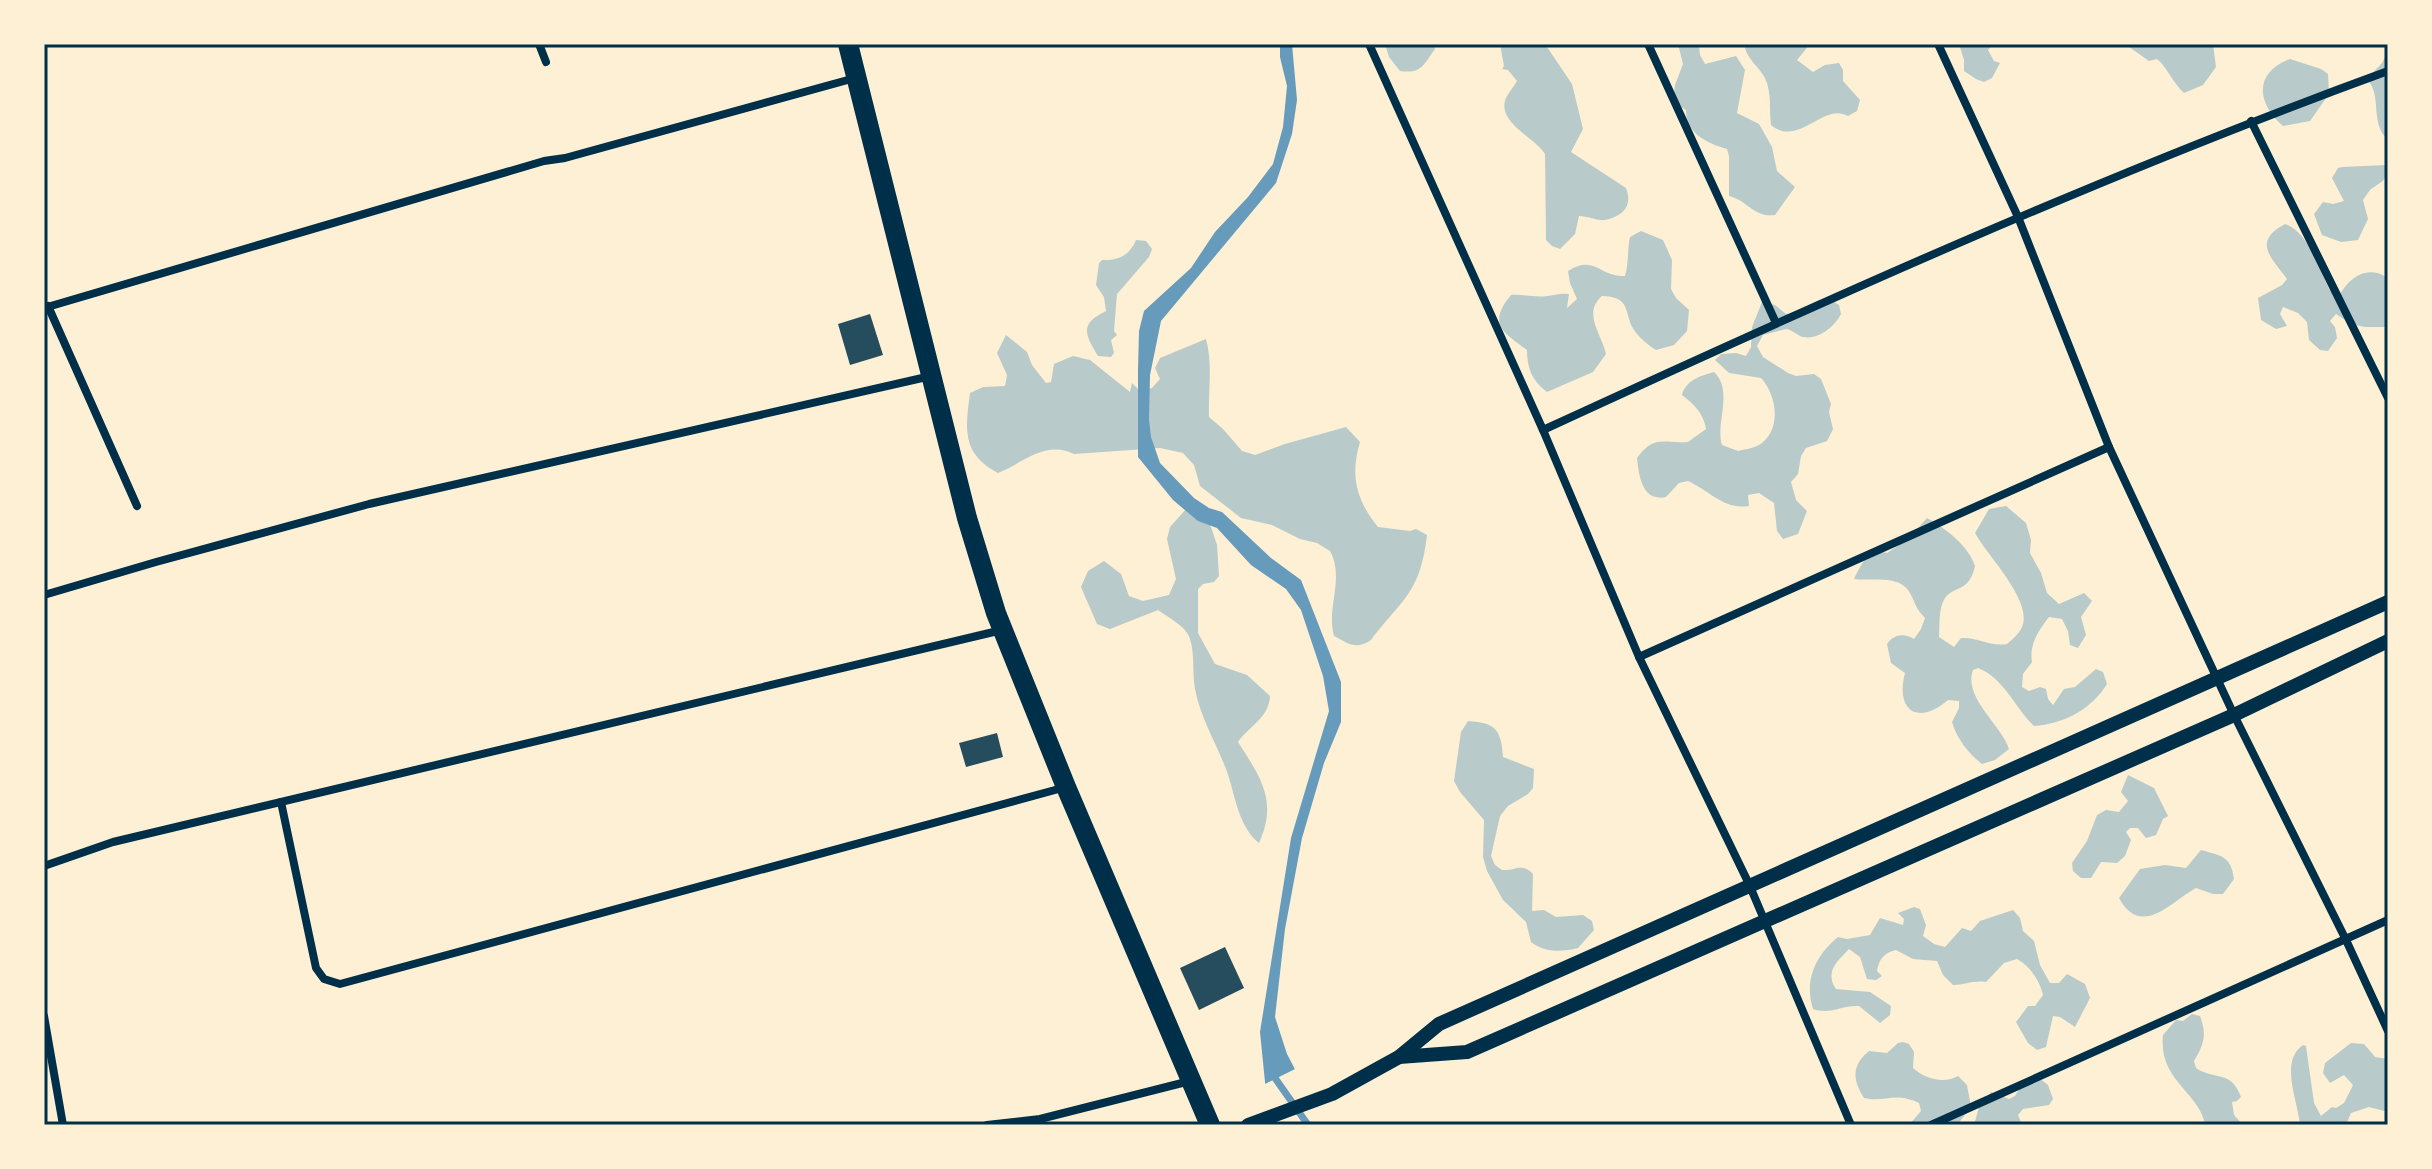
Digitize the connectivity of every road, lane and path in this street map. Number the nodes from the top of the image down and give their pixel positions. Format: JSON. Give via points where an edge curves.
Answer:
{"nodes":[{"id":1,"x":539,"y":44,"type":"edge"},
{"id":2,"x":848,"y":44,"type":"edge"},
{"id":3,"x":1369,"y":44,"type":"edge"},
{"id":4,"x":1648,"y":44,"type":"edge"},
{"id":5,"x":1938,"y":44,"type":"edge"},
{"id":6,"x":546,"y":62,"type":"dead end"},
{"id":7,"x":2388,"y":71,"type":"edge"},
{"id":8,"x":856,"y":78,"type":"junction"},
{"id":9,"x":2251,"y":121,"type":"junction"},
{"id":10,"x":2018,"y":217,"type":"junction"},
{"id":11,"x":46,"y":307,"type":"edge"},
{"id":12,"x":1776,"y":323,"type":"junction"},
{"id":13,"x":932,"y":376,"type":"junction"},
{"id":14,"x":2388,"y":398,"type":"edge"},
{"id":15,"x":1543,"y":430,"type":"junction"},
{"id":16,"x":2109,"y":447,"type":"junction"},
{"id":17,"x":137,"y":506,"type":"dead end"},
{"id":18,"x":44,"y":595,"type":"edge"},
{"id":19,"x":2388,"y":602,"type":"edge"},
{"id":20,"x":1003,"y":630,"type":"junction"},
{"id":21,"x":2388,"y":641,"type":"edge"},
{"id":22,"x":1639,"y":657,"type":"junction"},
{"id":23,"x":2216,"y":677,"type":"junction"},
{"id":24,"x":2234,"y":715,"type":"junction"},
{"id":25,"x":1066,"y":787,"type":"junction"},
{"id":26,"x":281,"y":802,"type":"junction"},
{"id":27,"x":44,"y":866,"type":"edge"},
{"id":28,"x":1749,"y":884,"type":"junction"},
{"id":29,"x":2388,"y":920,"type":"edge"},
{"id":30,"x":1764,"y":923,"type":"junction"},
{"id":31,"x":2346,"y":940,"type":"junction"},
{"id":32,"x":44,"y":1016,"type":"edge"},
{"id":33,"x":2388,"y":1031,"type":"edge"},
{"id":34,"x":1399,"y":1057,"type":"junction"},
{"id":35,"x":1191,"y":1080,"type":"junction"},
{"id":36,"x":1255,"y":1122,"type":"edge"},
{"id":37,"x":63,"y":1125,"type":"edge"},
{"id":38,"x":987,"y":1125,"type":"edge"},
{"id":39,"x":1210,"y":1125,"type":"edge"},
{"id":40,"x":1851,"y":1125,"type":"edge"},
{"id":41,"x":1931,"y":1125,"type":"edge"}],
"edges":[{"from":1,"to":6,"type":"street"},
{"from":2,"to":8,"type":"main road"},
{"from":3,"to":15,"type":"street"},
{"from":4,"to":12,"type":"street"},
{"from":5,"to":10,"type":"street"},
{"from":7,"to":9,"type":"street"},
{"from":8,"to":11,"type":"street","via":[[529,166]]},
{"from":8,"to":13,"type":"main road"},
{"from":9,"to":10,"type":"street"},
{"from":9,"to":14,"type":"street"},
{"from":10,"to":12,"type":"street"},
{"from":10,"to":16,"type":"street"},
{"from":11,"to":17,"type":"street"},
{"from":12,"to":15,"type":"street"},
{"from":13,"to":18,"type":"street","via":[[369,504]]},
{"from":13,"to":20,"type":"main road","via":[[967,518]]},
{"from":15,"to":22,"type":"street"},
{"from":16,"to":22,"type":"street"},
{"from":16,"to":23,"type":"street"},
{"from":19,"to":23,"type":"street"},
{"from":20,"to":25,"type":"main road"},
{"from":20,"to":26,"type":"street"},
{"from":21,"to":24,"type":"street"},
{"from":22,"to":28,"type":"street"},
{"from":23,"to":24,"type":"street"},
{"from":23,"to":28,"type":"street"},
{"from":24,"to":30,"type":"street"},
{"from":24,"to":31,"type":"street"},
{"from":25,"to":26,"type":"street","via":[[340,984],[324,979],[316,968]]},
{"from":25,"to":35,"type":"main road"},
{"from":26,"to":27,"type":"street","via":[[113,842]]},
{"from":28,"to":30,"type":"street"},
{"from":28,"to":34,"type":"street","via":[[1439,1024]]},
{"from":29,"to":31,"type":"street"},
{"from":30,"to":34,"type":"street","via":[[1467,1052]]},
{"from":30,"to":40,"type":"street"},
{"from":31,"to":33,"type":"street"},
{"from":31,"to":41,"type":"street"},
{"from":32,"to":37,"type":"street"},
{"from":34,"to":36,"type":"street","via":[[1332,1094]]},
{"from":35,"to":38,"type":"street","via":[[1040,1119]]},
{"from":35,"to":39,"type":"main road"}]}
